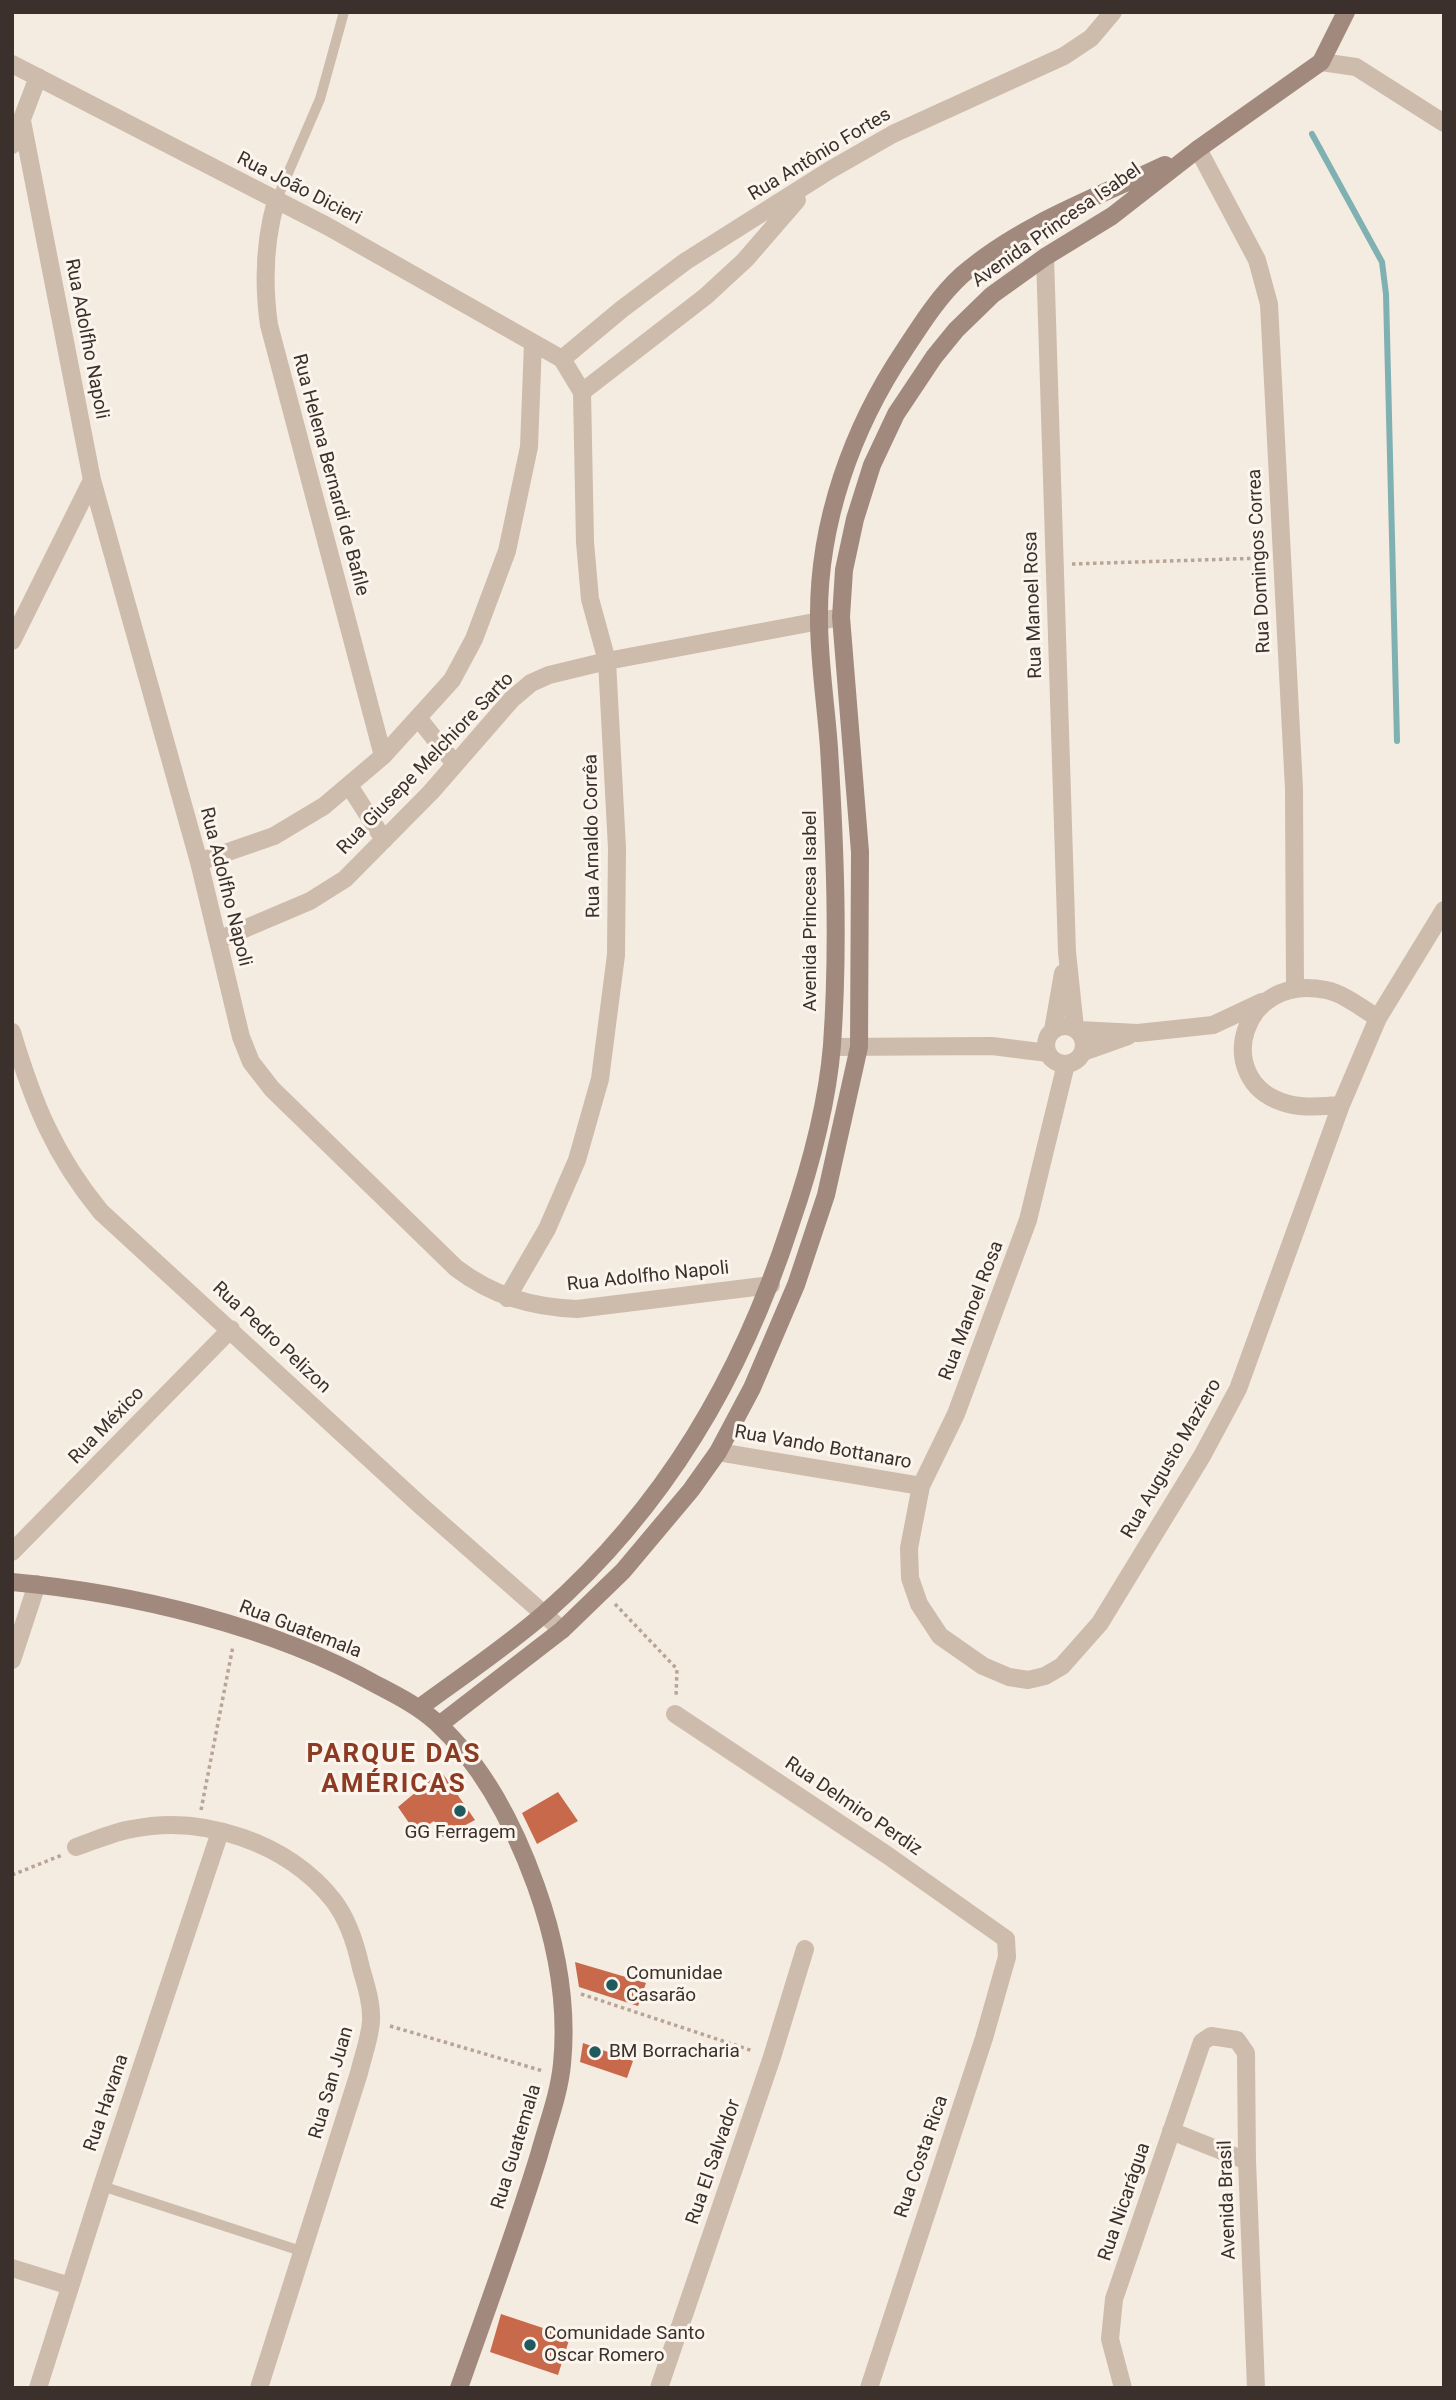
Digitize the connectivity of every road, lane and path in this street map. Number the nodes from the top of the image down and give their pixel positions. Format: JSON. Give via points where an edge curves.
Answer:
{"nodes":[{"id":1,"x":344,"y":12,"type":"edge"},
{"id":2,"x":1113,"y":12,"type":"edge"},
{"id":3,"x":1346,"y":12,"type":"edge"},
{"id":4,"x":1321,"y":62,"type":"junction"},
{"id":5,"x":12,"y":64,"type":"edge"},
{"id":6,"x":38,"y":77,"type":"junction"},
{"id":7,"x":1439,"y":120,"type":"edge"},
{"id":8,"x":22,"y":121,"type":"junction"},
{"id":9,"x":1444,"y":135,"type":"edge"},
{"id":10,"x":12,"y":145,"type":"edge"},
{"id":11,"x":1198,"y":149,"type":"junction"},
{"id":12,"x":808,"y":187,"type":"junction"},
{"id":13,"x":276,"y":201,"type":"junction"},
{"id":14,"x":1045,"y":257,"type":"junction"},
{"id":15,"x":533,"y":344,"type":"junction"},
{"id":16,"x":562,"y":359,"type":"junction"},
{"id":17,"x":582,"y":392,"type":"junction"},
{"id":18,"x":92,"y":480,"type":"junction"},
{"id":19,"x":1280,"y":558,"type":"junction"},
{"id":20,"x":1053,"y":565,"type":"junction"},
{"id":21,"x":841,"y":617,"type":"junction"},
{"id":22,"x":818,"y":623,"type":"junction"},
{"id":23,"x":12,"y":640,"type":"edge"},
{"id":24,"x":607,"y":661,"type":"junction"},
{"id":25,"x":419,"y":719,"type":"junction"},
{"id":26,"x":383,"y":756,"type":"junction"},
{"id":27,"x":455,"y":764,"type":"junction"},
{"id":28,"x":351,"y":787,"type":"junction"},
{"id":29,"x":384,"y":841,"type":"junction"},
{"id":30,"x":199,"y":862,"type":"junction"},
{"id":31,"x":1444,"y":910,"type":"edge"},
{"id":32,"x":218,"y":940,"type":"junction"},
{"id":33,"x":1067,"y":952,"type":"junction"},
{"id":34,"x":1295,"y":988,"type":"junction"},
{"id":35,"x":1265,"y":1001,"type":"junction"},
{"id":36,"x":1378,"y":1017,"type":"junction"},
{"id":37,"x":1213,"y":1025,"type":"junction"},
{"id":38,"x":1077,"y":1029,"type":"junction"},
{"id":39,"x":12,"y":1032,"type":"edge"},
{"id":40,"x":1051,"y":1032,"type":"junction"},
{"id":41,"x":1138,"y":1033,"type":"junction"},
{"id":42,"x":832,"y":1046,"type":"junction"},
{"id":43,"x":992,"y":1046,"type":"junction"},
{"id":44,"x":859,"y":1047,"type":"junction"},
{"id":45,"x":1083,"y":1052,"type":"junction"},
{"id":46,"x":1244,"y":1058,"type":"junction"},
{"id":47,"x":1055,"y":1059,"type":"junction"},
{"id":48,"x":1341,"y":1105,"type":"junction"},
{"id":49,"x":771,"y":1285,"type":"junction"},
{"id":50,"x":507,"y":1298,"type":"junction"},
{"id":51,"x":231,"y":1329,"type":"junction"},
{"id":52,"x":718,"y":1451,"type":"junction"},
{"id":53,"x":921,"y":1486,"type":"junction"},
{"id":54,"x":12,"y":1552,"type":"edge"},
{"id":55,"x":12,"y":1582,"type":"edge"},
{"id":56,"x":37,"y":1584,"type":"junction"},
{"id":57,"x":602,"y":1591,"type":"junction"},
{"id":58,"x":545,"y":1613,"type":"junction"},
{"id":59,"x":237,"y":1626,"type":"junction"},
{"id":60,"x":562,"y":1630,"type":"junction"},
{"id":61,"x":12,"y":1660,"type":"edge"},
{"id":62,"x":419,"y":1708,"type":"junction"},
{"id":63,"x":675,"y":1713,"type":"joint"},
{"id":64,"x":439,"y":1725,"type":"junction"},
{"id":65,"x":197,"y":1828,"type":"junction"},
{"id":66,"x":220,"y":1832,"type":"junction"},
{"id":67,"x":76,"y":1847,"type":"joint"},
{"id":68,"x":12,"y":1875,"type":"edge"},
{"id":69,"x":1006,"y":1939,"type":"joint"},
{"id":70,"x":805,"y":1949,"type":"dead end"},
{"id":71,"x":561,"y":1988,"type":"junction"},
{"id":72,"x":371,"y":2021,"type":"junction"},
{"id":73,"x":1211,"y":2036,"type":"joint"},
{"id":74,"x":772,"y":2057,"type":"junction"},
{"id":75,"x":523,"y":2066,"type":"dead end"},
{"id":76,"x":1171,"y":2131,"type":"junction"},
{"id":77,"x":1247,"y":2161,"type":"junction"},
{"id":78,"x":102,"y":2186,"type":"junction"},
{"id":79,"x":304,"y":2252,"type":"junction"},
{"id":80,"x":12,"y":2269,"type":"edge"},
{"id":81,"x":70,"y":2286,"type":"junction"},
{"id":82,"x":38,"y":2388,"type":"edge"},
{"id":83,"x":259,"y":2388,"type":"edge"},
{"id":84,"x":459,"y":2388,"type":"edge"},
{"id":85,"x":659,"y":2388,"type":"edge"},
{"id":86,"x":869,"y":2388,"type":"edge"},
{"id":87,"x":1124,"y":2388,"type":"edge"},
{"id":88,"x":1256,"y":2388,"type":"edge"}],
"edges":[{"from":1,"to":13,"type":"lane","via":[[320,99]]},
{"from":2,"to":12,"type":"street","name":"Rua Antônio Fortes","via":[[1091,38],[1064,56],[893,134]]},
{"from":3,"to":4,"type":"main road","name":"Avenida Princesa Isabel"},
{"from":4,"to":7,"type":"street","via":[[1356,67]]},
{"from":4,"to":11,"type":"main road","name":"Avenida Princesa Isabel"},
{"from":5,"to":6,"type":"street","name":"Rua João Dicieri"},
{"from":6,"to":8,"type":"street"},
{"from":6,"to":13,"type":"street","name":"Rua João Dicieri"},
{"from":7,"to":9,"type":"street"},
{"from":8,"to":10,"type":"street"},
{"from":8,"to":18,"type":"street","name":"Rua Adolfho Napoli"},
{"from":11,"to":14,"type":"main road","name":"Avenida Princesa Isabel","via":[[1112,216]]},
{"from":11,"to":19,"type":"street","name":"Rua Domingos Correa","via":[[1257,260],[1269,304]]},
{"from":11,"to":22,"type":"main road","name":"Avenida Princesa Isabel","via":[[1017,236],[961,276],[927,316],[865,419],[841,480],[828,529]]},
{"from":12,"to":16,"type":"street","name":"Rua Antônio Fortes","via":[[686,261]]},
{"from":12,"to":17,"type":"street","via":[[746,260]]},
{"from":13,"to":15,"type":"street","name":"Rua João Dicieri"},
{"from":13,"to":26,"type":"street","name":"Rua Helena Bernardi de Bafile","via":[[265,260],[269,324]]},
{"from":14,"to":20,"type":"street","name":"Rua Manoel Rosa"},
{"from":14,"to":21,"type":"main road","name":"Avenida Princesa Isabel","via":[[992,295],[956,330],[896,414],[872,465],[855,519],[844,570]]},
{"from":15,"to":16,"type":"street","name":"Rua João Dicieri"},
{"from":15,"to":25,"type":"street","via":[[529,447],[507,551],[474,639],[452,680]]},
{"from":16,"to":17,"type":"street"},
{"from":17,"to":24,"type":"street","name":"Rua Arnaldo Corrêa","via":[[590,598]]},
{"from":18,"to":23,"type":"street"},
{"from":18,"to":30,"type":"street","name":"Rua Adolfho Napoli"},
{"from":19,"to":20,"type":"path"},
{"from":19,"to":34,"type":"street","name":"Rua Domingos Correa","via":[[1294,789]]},
{"from":20,"to":33,"type":"street","name":"Rua Manoel Rosa"},
{"from":21,"to":22,"type":"street","name":"Rua Giusepe Melchiore Sarto"},
{"from":21,"to":44,"type":"main road","name":"Avenida Princesa Isabel","via":[[860,852]]},
{"from":22,"to":24,"type":"street","name":"Rua Giusepe Melchiore Sarto"},
{"from":22,"to":42,"type":"main road","name":"Avenida Princesa Isabel","via":[[829,748],[835,910]]},
{"from":24,"to":27,"type":"street","name":"Rua Giusepe Melchiore Sarto","via":[[531,684]]},
{"from":24,"to":50,"type":"street","name":"Rua Arnaldo Corrêa","via":[[617,848],[616,955],[600,1079],[577,1160],[547,1230]]},
{"from":25,"to":26,"type":"street"},
{"from":25,"to":27,"type":"street"},
{"from":26,"to":28,"type":"street"},
{"from":27,"to":29,"type":"street","name":"Rua Giusepe Melchiore Sarto"},
{"from":28,"to":29,"type":"street"},
{"from":28,"to":30,"type":"street","via":[[274,836]]},
{"from":29,"to":32,"type":"street","name":"Rua Giusepe Melchiore Sarto","via":[[345,879],[310,901]]},
{"from":30,"to":32,"type":"street","name":"Rua Adolfho Napoli"},
{"from":31,"to":36,"type":"street","name":"Rua Augusto Maziero"},
{"from":32,"to":50,"type":"street","name":"Rua Adolfho Napoli","via":[[241,1037],[251,1062],[272,1089],[456,1268]]},
{"from":33,"to":38,"type":"street","name":"Rua Manoel Rosa"},
{"from":33,"to":40,"type":"street","name":"Rua Manoel Rosa"},
{"from":34,"to":35,"type":"street"},
{"from":34,"to":36,"type":"street","via":[[1337,994]]},
{"from":35,"to":37,"type":"street"},
{"from":35,"to":46,"type":"street","via":[[1251,1017],[1244,1037]]},
{"from":36,"to":48,"type":"street","name":"Rua Augusto Maziero"},
{"from":37,"to":41,"type":"street"},
{"from":37,"to":46,"type":"street","via":[[1232,1035]]},
{"from":38,"to":40,"type":"street","via":[[1064,1026]]},
{"from":38,"to":41,"type":"street"},
{"from":38,"to":45,"type":"street"},
{"from":39,"to":51,"type":"street","name":"Rua Pedro Pelizon","via":[[47,1134],[73,1178],[101,1212]]},
{"from":40,"to":43,"type":"street"},
{"from":40,"to":47,"type":"street","via":[[1046,1044]]},
{"from":41,"to":45,"type":"street"},
{"from":42,"to":44,"type":"street"},
{"from":42,"to":49,"type":"main road","name":"Avenida Princesa Isabel","via":[[820,1122]]},
{"from":43,"to":44,"type":"street"},
{"from":43,"to":47,"type":"street"},
{"from":44,"to":52,"type":"main road","name":"Avenida Princesa Isabel","via":[[826,1195],[796,1285],[752,1388]]},
{"from":45,"to":47,"type":"street","via":[[1076,1060]]},
{"from":46,"to":48,"type":"street","via":[[1251,1077],[1280,1102]]},
{"from":47,"to":53,"type":"street","name":"Rua Manoel Rosa","via":[[1047,1146],[1028,1220],[956,1414]]},
{"from":48,"to":53,"type":"street","name":"Rua Augusto Maziero","via":[[1238,1389],[1100,1623],[1062,1666],[1028,1680],[1009,1677],[983,1666],[940,1636],[919,1604],[910,1578],[909,1548]]},
{"from":49,"to":50,"type":"street","name":"Rua Adolfho Napoli","via":[[577,1309]]},
{"from":49,"to":58,"type":"main road","name":"Avenida Princesa Isabel","via":[[720,1396],[691,1445],[612,1546]]},
{"from":51,"to":54,"type":"street","name":"Rua México"},
{"from":51,"to":58,"type":"street","name":"Rua Pedro Pelizon","via":[[420,1505]]},
{"from":52,"to":53,"type":"street","name":"Rua Vando Bottanaro"},
{"from":52,"to":57,"type":"main road","name":"Avenida Princesa Isabel","via":[[691,1490]]},
{"from":55,"to":56,"type":"main road","name":"Rua Guatemala"},
{"from":56,"to":59,"type":"main road","name":"Rua Guatemala"},
{"from":56,"to":61,"type":"street"},
{"from":57,"to":60,"type":"main road","name":"Avenida Princesa Isabel"},
{"from":57,"to":63,"type":"path","via":[[677,1669]]},
{"from":58,"to":60,"type":"street","name":"Rua Pedro Pelizon"},
{"from":58,"to":62,"type":"main road","name":"Avenida Princesa Isabel"},
{"from":59,"to":62,"type":"main road","name":"Rua Guatemala","via":[[336,1662]]},
{"from":59,"to":65,"type":"path"},
{"from":60,"to":64,"type":"main road","name":"Avenida Princesa Isabel"},
{"from":62,"to":64,"type":"main road","name":"Rua Guatemala"},
{"from":63,"to":69,"type":"street","name":"Rua Delmiro Perdiz"},
{"from":64,"to":71,"type":"main road","name":"Rua Guatemala","via":[[485,1780],[519,1841],[542,1903]]},
{"from":65,"to":66,"type":"street","name":"Rua San Juan"},
{"from":65,"to":67,"type":"street","name":"Rua San Juan","via":[[131,1829]]},
{"from":66,"to":72,"type":"street","name":"Rua San Juan","via":[[271,1847],[309,1873],[335,1902],[354,1940]]},
{"from":66,"to":78,"type":"street","name":"Rua Havana"},
{"from":67,"to":68,"type":"path"},
{"from":69,"to":86,"type":"street","name":"Rua Costa Rica","via":[[1007,1957],[984,2039]]},
{"from":70,"to":74,"type":"street","name":"Rua El Salvador"},
{"from":71,"to":74,"type":"path"},
{"from":71,"to":84,"type":"main road","name":"Rua Guatemala","via":[[563,2054],[554,2103]]},
{"from":72,"to":75,"type":"path"},
{"from":72,"to":79,"type":"street","name":"Rua San Juan"},
{"from":73,"to":76,"type":"street","name":"Rua Nicarágua","via":[[1202,2042]]},
{"from":73,"to":77,"type":"street","name":"Avenida Brasil","via":[[1237,2040],[1246,2053]]},
{"from":74,"to":85,"type":"street","name":"Rua El Salvador"},
{"from":76,"to":77,"type":"street"},
{"from":76,"to":87,"type":"street","name":"Rua Nicarágua","via":[[1114,2299],[1110,2339]]},
{"from":77,"to":88,"type":"street","name":"Avenida Brasil"},
{"from":78,"to":79,"type":"lane"},
{"from":78,"to":81,"type":"street","name":"Rua Havana"},
{"from":79,"to":83,"type":"street","name":"Rua San Juan"},
{"from":80,"to":81,"type":"street"},
{"from":81,"to":82,"type":"street","name":"Rua Havana"}]}
